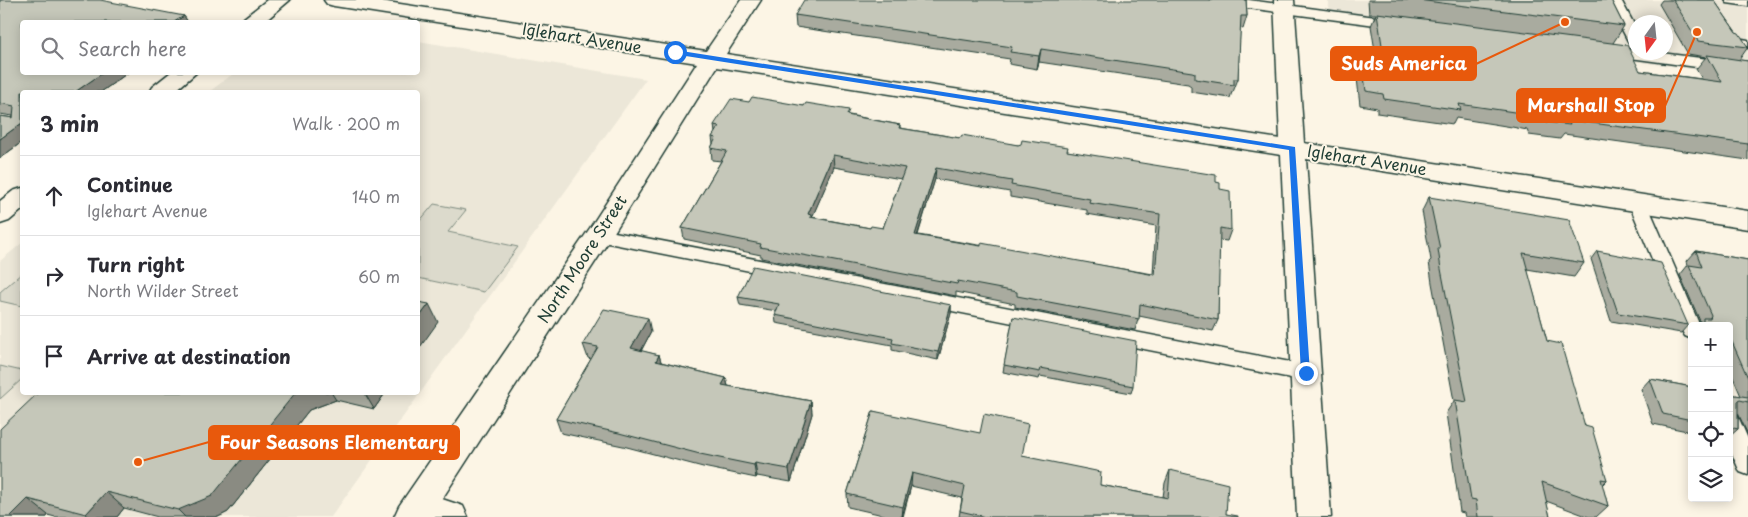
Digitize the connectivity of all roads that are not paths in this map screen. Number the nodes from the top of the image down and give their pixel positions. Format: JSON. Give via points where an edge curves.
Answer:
{"nodes":[{"id":1,"x":280,"y":0,"type":"edge"},
{"id":2,"x":334,"y":0,"type":"edge"},
{"id":3,"x":751,"y":0,"type":"edge"},
{"id":4,"x":1218,"y":0,"type":"edge"},
{"id":5,"x":1614,"y":0,"type":"edge"},
{"id":6,"x":1705,"y":0,"type":"edge"},
{"id":7,"x":1284,"y":4,"type":"edge"},
{"id":8,"x":254,"y":20,"type":"edge"},
{"id":9,"x":1413,"y":26,"type":"edge"},
{"id":10,"x":1628,"y":27,"type":"edge"},
{"id":11,"x":1748,"y":44,"type":"edge"},
{"id":12,"x":1587,"y":48,"type":"edge"},
{"id":13,"x":713,"y":57,"type":"junction"},
{"id":14,"x":1748,"y":69,"type":"edge"},
{"id":15,"x":182,"y":75,"type":"edge"},
{"id":16,"x":163,"y":90,"type":"edge"},
{"id":17,"x":1293,"y":149,"type":"junction"},
{"id":18,"x":20,"y":199,"type":"edge"},
{"id":19,"x":1638,"y":202,"type":"junction"},
{"id":20,"x":0,"y":214,"type":"edge"},
{"id":21,"x":1748,"y":220,"type":"edge"},
{"id":22,"x":599,"y":235,"type":"junction"},
{"id":23,"x":1688,"y":322,"type":"edge"},
{"id":24,"x":1306,"y":373,"type":"junction"},
{"id":25,"x":1733,"y":429,"type":"edge"},
{"id":26,"x":1748,"y":465,"type":"edge"},
{"id":27,"x":414,"y":512,"type":"edge"},
{"id":28,"x":451,"y":517,"type":"edge"},
{"id":29,"x":1314,"y":517,"type":"edge"}],
"edges":[{"from":1,"to":8,"type":"street"},
{"from":2,"to":13,"type":"street","name":"Iglehart Avenue"},
{"from":3,"to":13,"type":"street","name":"North Moore Street"},
{"from":4,"to":7,"type":"lane"},
{"from":5,"to":10,"type":"lane"},
{"from":6,"to":11,"type":"lane","via":[[1732,41]]},
{"from":7,"to":9,"type":"lane"},
{"from":7,"to":17,"type":"street"},
{"from":12,"to":14,"type":"lane"},
{"from":13,"to":17,"type":"street","name":"Iglehart Avenue"},
{"from":13,"to":22,"type":"street","name":"North Moore Street"},
{"from":15,"to":16,"type":"street"},
{"from":17,"to":19,"type":"street","name":"Iglehart Avenue"},
{"from":17,"to":24,"type":"street"},
{"from":18,"to":20,"type":"street"},
{"from":19,"to":21,"type":"street","name":"Iglehart Avenue"},
{"from":19,"to":23,"type":"lane"},
{"from":22,"to":24,"type":"lane"},
{"from":22,"to":27,"type":"street","name":"North Moore Street"},
{"from":24,"to":29,"type":"street"},
{"from":25,"to":26,"type":"lane"},
{"from":27,"to":28,"type":"street"}]}
